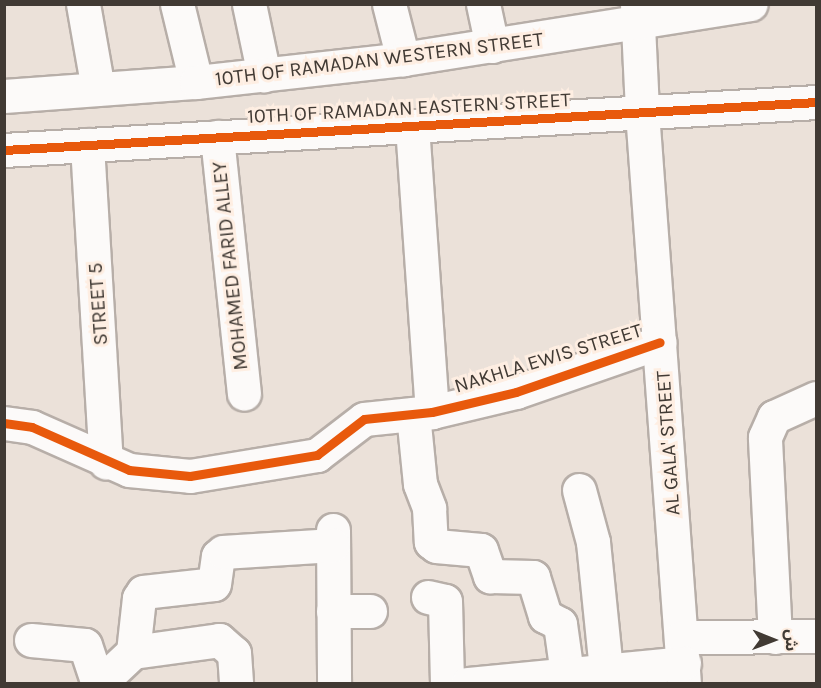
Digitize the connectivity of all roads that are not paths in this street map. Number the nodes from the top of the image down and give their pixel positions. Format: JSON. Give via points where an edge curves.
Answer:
{"nodes":[{"id":1,"x":83,"y":4,"type":"edge"},
{"id":2,"x":177,"y":4,"type":"edge"},
{"id":3,"x":249,"y":4,"type":"edge"},
{"id":4,"x":389,"y":4,"type":"edge"},
{"id":5,"x":483,"y":4,"type":"edge"},
{"id":6,"x":751,"y":4,"type":"edge"},
{"id":7,"x":638,"y":14,"type":"edge"},
{"id":8,"x":582,"y":18,"type":"edge"},
{"id":9,"x":492,"y":46,"type":"junction"},
{"id":10,"x":403,"y":59,"type":"junction"},
{"id":11,"x":264,"y":75,"type":"junction"},
{"id":12,"x":196,"y":82,"type":"junction"},
{"id":13,"x":98,"y":89,"type":"junction"},
{"id":14,"x":4,"y":96,"type":"edge"},
{"id":15,"x":816,"y":102,"type":"edge"},
{"id":16,"x":642,"y":112,"type":"junction"},
{"id":17,"x":412,"y":126,"type":"junction"},
{"id":18,"x":217,"y":137,"type":"junction"},
{"id":19,"x":87,"y":145,"type":"junction"},
{"id":20,"x":4,"y":150,"type":"edge"},
{"id":21,"x":660,"y":342,"type":"junction"},
{"id":22,"x":244,"y":394,"type":"dead end"},
{"id":23,"x":816,"y":398,"type":"edge"},
{"id":24,"x":423,"y":413,"type":"junction"},
{"id":25,"x":4,"y":423,"type":"edge"},
{"id":26,"x":106,"y":462,"type":"junction"},
{"id":27,"x":579,"y":489,"type":"dead end"},
{"id":28,"x":428,"y":597,"type":"dead end"},
{"id":29,"x":333,"y":611,"type":"junction"},
{"id":30,"x":370,"y":612,"type":"dead end"},
{"id":31,"x":816,"y":636,"type":"edge"},
{"id":32,"x":775,"y":637,"type":"junction"},
{"id":33,"x":31,"y":640,"type":"dead end"},
{"id":34,"x":133,"y":652,"type":"junction"},
{"id":35,"x":684,"y":661,"type":"edge"},
{"id":36,"x":606,"y":670,"type":"junction"},
{"id":37,"x":567,"y":674,"type":"junction"},
{"id":38,"x":99,"y":684,"type":"edge"},
{"id":39,"x":236,"y":684,"type":"edge"},
{"id":40,"x":334,"y":684,"type":"edge"},
{"id":41,"x":447,"y":684,"type":"edge"},
{"id":42,"x":467,"y":684,"type":"edge"}],
"edges":[{"from":1,"to":13,"type":"street"},
{"from":2,"to":12,"type":"street"},
{"from":3,"to":11,"type":"street"},
{"from":4,"to":10,"type":"street"},
{"from":5,"to":9,"type":"street"},
{"from":6,"to":7,"type":"street","name":"10TH OF RAMADAN WESTERN STREET"},
{"from":7,"to":8,"type":"street","name":"10TH OF RAMADAN WESTERN STREET"},
{"from":7,"to":16,"type":"street","name":"AL GALA' STREET"},
{"from":8,"to":9,"type":"street","name":"10TH OF RAMADAN WESTERN STREET"},
{"from":9,"to":10,"type":"street","name":"10TH OF RAMADAN WESTERN STREET"},
{"from":10,"to":11,"type":"street","name":"10TH OF RAMADAN WESTERN STREET"},
{"from":11,"to":12,"type":"street","name":"10TH OF RAMADAN WESTERN STREET"},
{"from":12,"to":13,"type":"street","name":"10TH OF RAMADAN WESTERN STREET"},
{"from":13,"to":14,"type":"street","name":"10TH OF RAMADAN WESTERN STREET"},
{"from":15,"to":16,"type":"street","name":"10TH OF RAMADAN EASTERN STREET"},
{"from":16,"to":17,"type":"street","name":"10TH OF RAMADAN EASTERN STREET"},
{"from":16,"to":21,"type":"street","name":"AL GALA' STREET"},
{"from":17,"to":18,"type":"street","name":"10TH OF RAMADAN EASTERN STREET"},
{"from":17,"to":24,"type":"street"},
{"from":18,"to":19,"type":"street","name":"10TH OF RAMADAN EASTERN STREET"},
{"from":18,"to":22,"type":"street","name":"MOHAMED FARID ALLEY"},
{"from":19,"to":20,"type":"street","name":"10TH OF RAMADAN EASTERN STREET"},
{"from":19,"to":26,"type":"street","name":"STREET 5"},
{"from":21,"to":24,"type":"street","name":"NAKHLA EWIS STREET","via":[[516,392]]},
{"from":21,"to":35,"type":"street","name":"AL GALA' STREET"},
{"from":23,"to":32,"type":"street","via":[[774,417],[765,437]]},
{"from":24,"to":26,"type":"street","name":"NAKHLA EWIS STREET","via":[[364,419],[317,455],[275,463],[189,476],[159,475]]},
{"from":24,"to":37,"type":"street","via":[[420,484],[429,508],[431,542],[436,546],[481,550],[490,576],[533,577],[544,616],[560,624]]},
{"from":25,"to":26,"type":"street","name":"NAKHLA EWIS STREET","via":[[38,430]]},
{"from":27,"to":36,"type":"street","via":[[592,534]]},
{"from":28,"to":41,"type":"street","via":[[445,601]]},
{"from":29,"to":30,"type":"street"},
{"from":29,"to":34,"type":"street","via":[[333,538],[223,552],[218,556],[214,584],[143,591]]},
{"from":29,"to":40,"type":"street"},
{"from":31,"to":32,"type":"street"},
{"from":32,"to":35,"type":"street"},
{"from":33,"to":38,"type":"street","via":[[85,645]]},
{"from":34,"to":38,"type":"street"},
{"from":34,"to":39,"type":"street","via":[[219,640],[234,653]]},
{"from":35,"to":36,"type":"street"},
{"from":36,"to":37,"type":"street"},
{"from":37,"to":42,"type":"street"}]}
